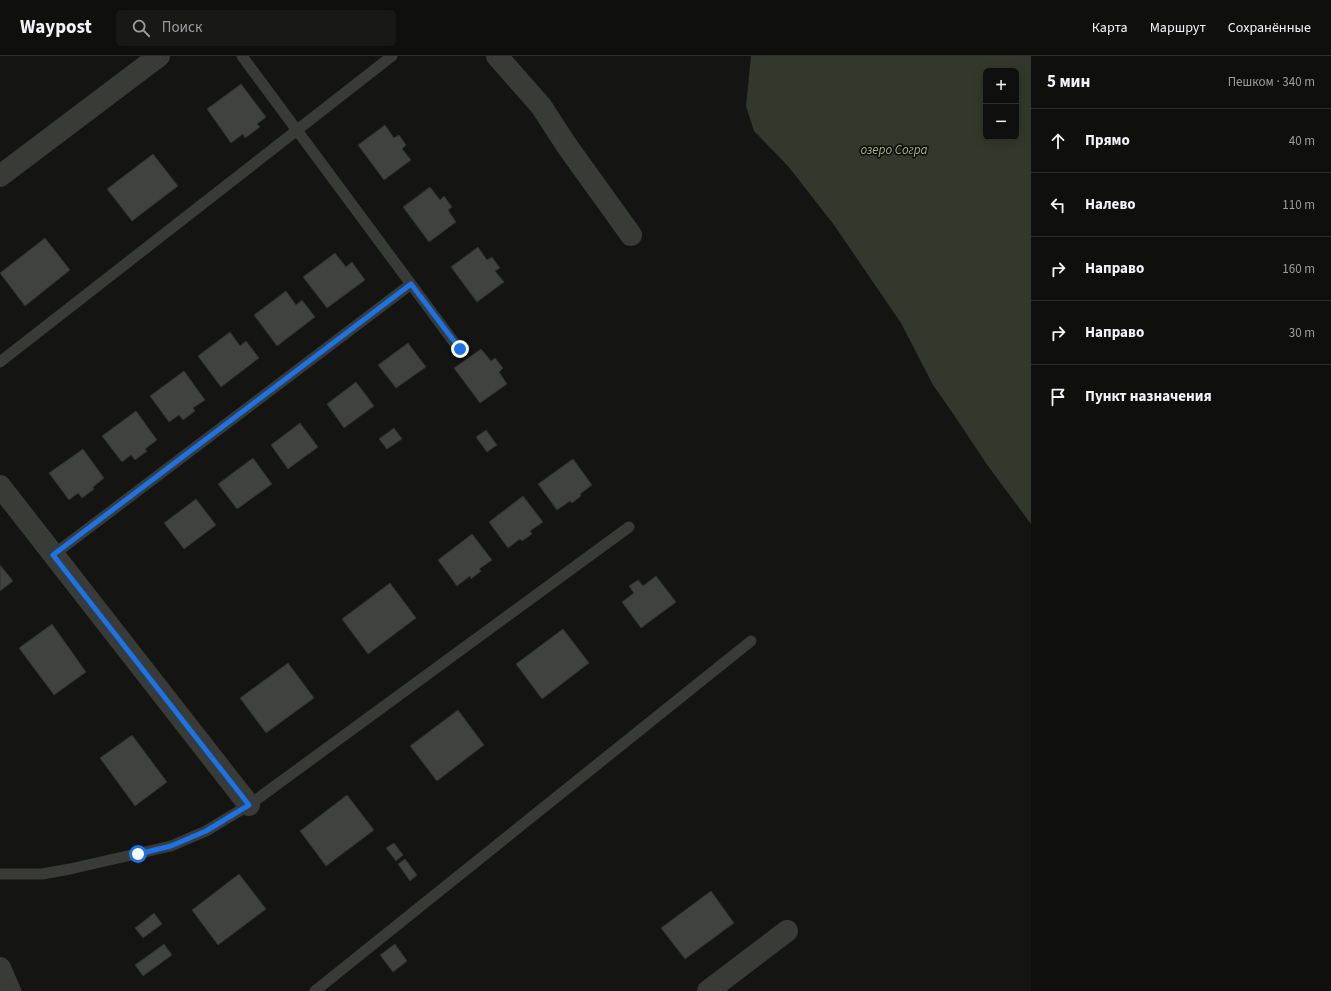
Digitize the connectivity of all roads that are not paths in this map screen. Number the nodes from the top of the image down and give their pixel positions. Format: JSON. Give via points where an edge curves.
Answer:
{"nodes":[{"id":1,"x":159,"y":56,"type":"edge"},
{"id":2,"x":242,"y":56,"type":"edge"},
{"id":3,"x":392,"y":56,"type":"edge"},
{"id":4,"x":497,"y":56,"type":"edge"},
{"id":5,"x":297,"y":130,"type":"junction"},
{"id":6,"x":0,"y":176,"type":"edge"},
{"id":7,"x":631,"y":235,"type":"dead end"},
{"id":8,"x":411,"y":284,"type":"junction"},
{"id":9,"x":460,"y":349,"type":"dead end"},
{"id":10,"x":0,"y":362,"type":"edge"},
{"id":11,"x":0,"y":486,"type":"edge"},
{"id":12,"x":629,"y":527,"type":"dead end"},
{"id":13,"x":53,"y":555,"type":"junction"},
{"id":14,"x":751,"y":641,"type":"dead end"},
{"id":15,"x":249,"y":805,"type":"junction"},
{"id":16,"x":0,"y":874,"type":"edge"},
{"id":17,"x":787,"y":931,"type":"dead end"},
{"id":18,"x":0,"y":968,"type":"edge"},
{"id":19,"x":10,"y":991,"type":"edge"},
{"id":20,"x":315,"y":991,"type":"edge"},
{"id":21,"x":708,"y":991,"type":"edge"}],
"edges":[{"from":1,"to":6,"type":"street"},
{"from":2,"to":5,"type":"lane"},
{"from":3,"to":5,"type":"lane"},
{"from":4,"to":7,"type":"street","via":[[541,106]]},
{"from":5,"to":8,"type":"lane"},
{"from":5,"to":10,"type":"lane"},
{"from":8,"to":9,"type":"lane"},
{"from":8,"to":13,"type":"lane"},
{"from":11,"to":13,"type":"street"},
{"from":12,"to":15,"type":"lane"},
{"from":13,"to":15,"type":"street"},
{"from":14,"to":20,"type":"lane"},
{"from":15,"to":16,"type":"lane","via":[[206,831],[171,846],[42,874]]},
{"from":17,"to":21,"type":"street"},
{"from":18,"to":19,"type":"street"}]}
